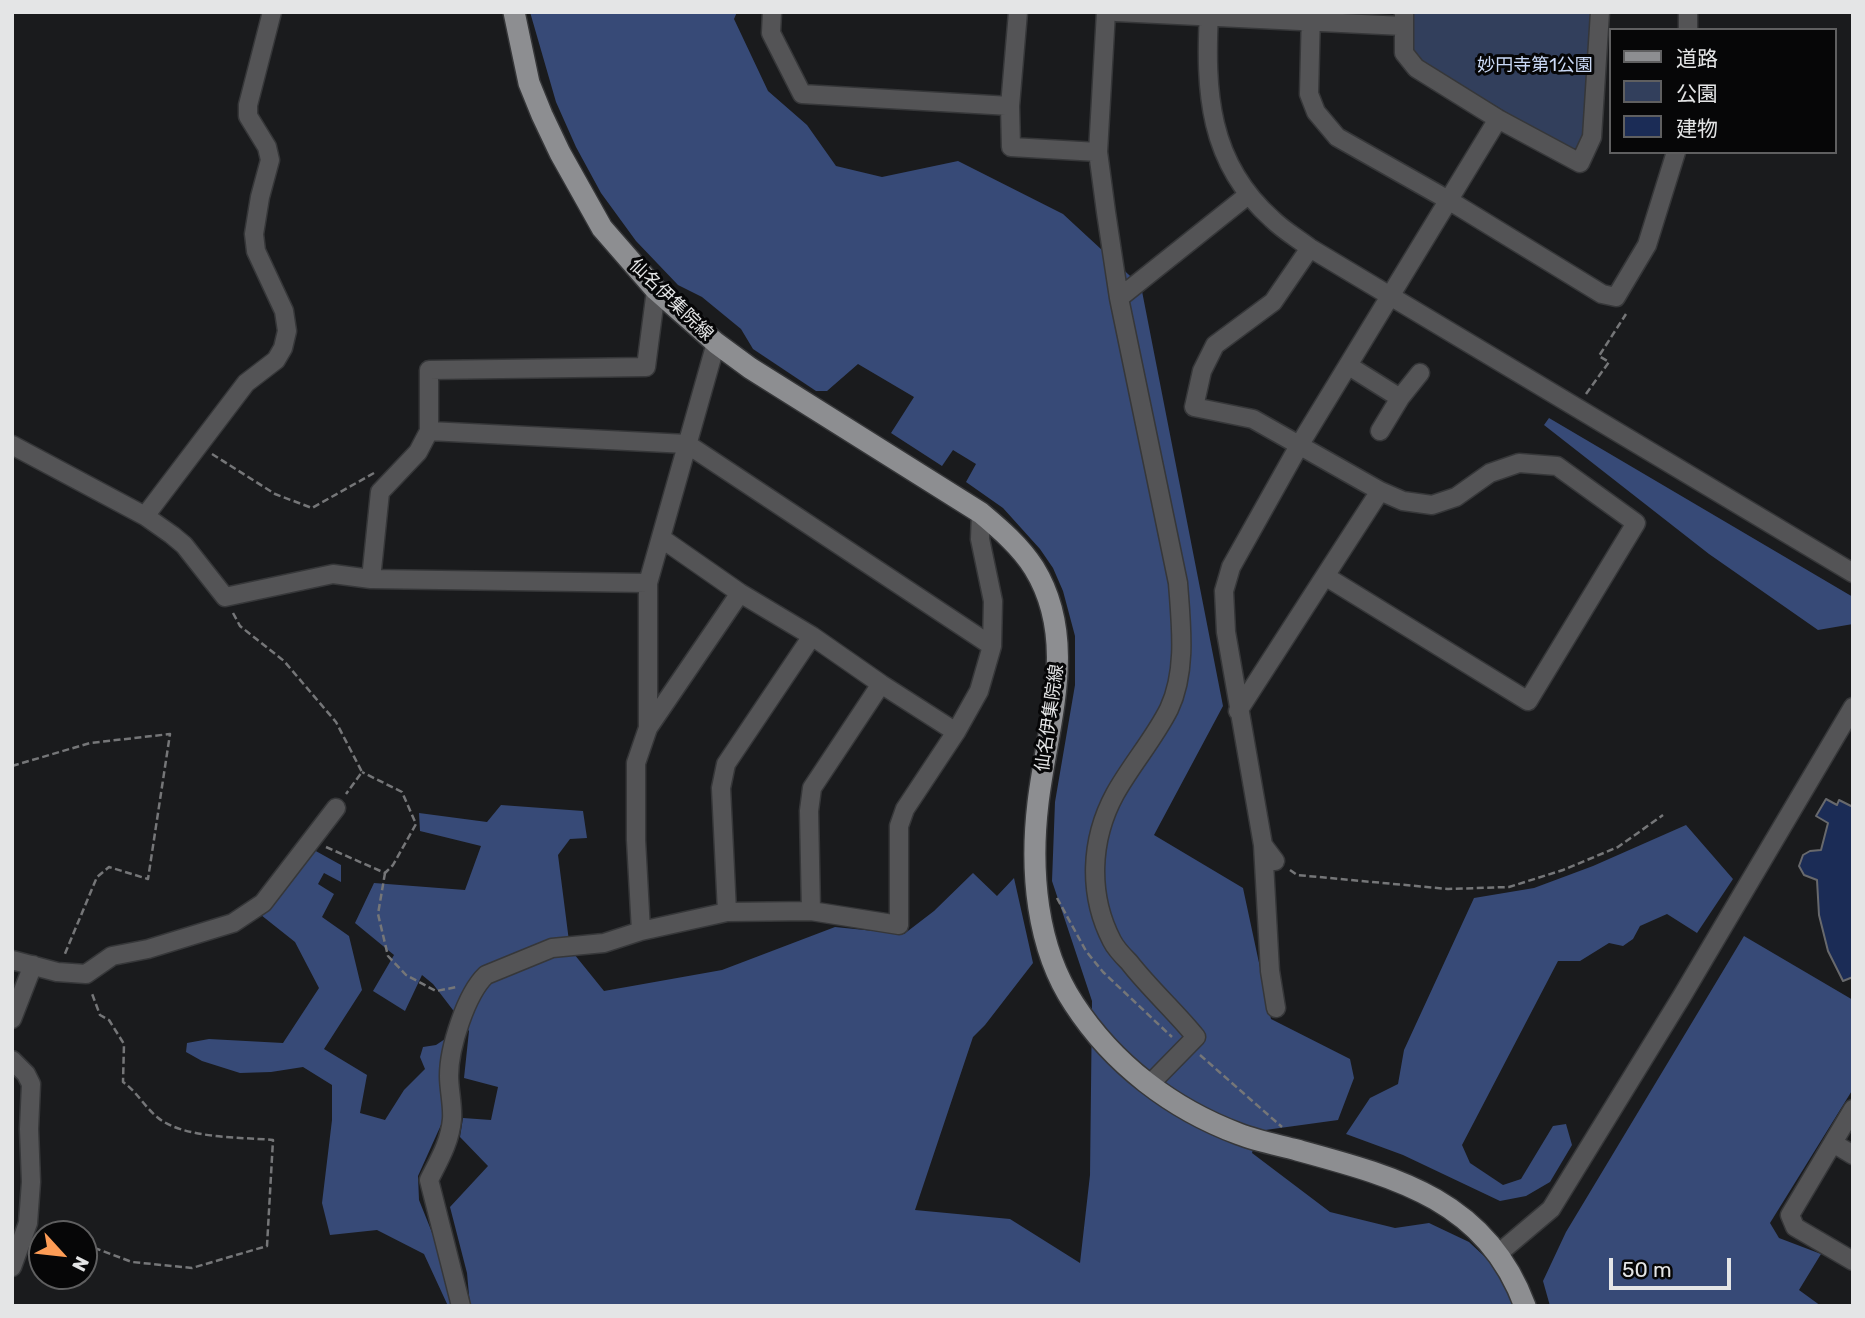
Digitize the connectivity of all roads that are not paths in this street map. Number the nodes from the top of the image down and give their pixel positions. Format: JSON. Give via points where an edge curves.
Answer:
{"nodes":[{"id":1,"x":272,"y":12,"type":"edge"},
{"id":2,"x":514,"y":12,"type":"edge"},
{"id":3,"x":772,"y":12,"type":"edge"},
{"id":4,"x":1018,"y":12,"type":"edge"},
{"id":5,"x":1106,"y":12,"type":"edge"},
{"id":6,"x":1116,"y":12,"type":"edge"},
{"id":7,"x":1600,"y":12,"type":"edge"},
{"id":8,"x":1209,"y":15,"type":"edge"},
{"id":9,"x":1310,"y":17,"type":"edge"},
{"id":10,"x":1404,"y":19,"type":"edge"},
{"id":11,"x":1010,"y":106,"type":"junction"},
{"id":12,"x":1498,"y":119,"type":"junction"},
{"id":13,"x":1098,"y":152,"type":"junction"},
{"id":14,"x":1675,"y":154,"type":"edge"},
{"id":15,"x":1248,"y":195,"type":"junction"},
{"id":16,"x":1450,"y":201,"type":"junction"},
{"id":17,"x":1310,"y":248,"type":"junction"},
{"id":18,"x":656,"y":290,"type":"junction"},
{"id":19,"x":1392,"y":295,"type":"junction"},
{"id":20,"x":1119,"y":298,"type":"junction"},
{"id":21,"x":716,"y":343,"type":"junction"},
{"id":22,"x":1349,"y":366,"type":"junction"},
{"id":23,"x":1420,"y":373,"type":"dead end"},
{"id":24,"x":1400,"y":398,"type":"junction"},
{"id":25,"x":429,"y":431,"type":"junction"},
{"id":26,"x":1380,"y":431,"type":"dead end"},
{"id":27,"x":687,"y":444,"type":"junction"},
{"id":28,"x":1300,"y":444,"type":"junction"},
{"id":29,"x":12,"y":445,"type":"edge"},
{"id":30,"x":1380,"y":491,"type":"junction"},
{"id":31,"x":981,"y":513,"type":"junction"},
{"id":32,"x":145,"y":516,"type":"junction"},
{"id":33,"x":661,"y":538,"type":"junction"},
{"id":34,"x":1853,"y":573,"type":"edge"},
{"id":35,"x":1325,"y":576,"type":"junction"},
{"id":36,"x":371,"y":579,"type":"junction"},
{"id":37,"x":648,"y":583,"type":"junction"},
{"id":38,"x":740,"y":593,"type":"junction"},
{"id":39,"x":812,"y":636,"type":"junction"},
{"id":40,"x":992,"y":646,"type":"junction"},
{"id":41,"x":881,"y":684,"type":"junction"},
{"id":42,"x":1853,"y":707,"type":"edge"},
{"id":43,"x":1238,"y":711,"type":"junction"},
{"id":44,"x":648,"y":728,"type":"junction"},
{"id":45,"x":956,"y":732,"type":"junction"},
{"id":46,"x":336,"y":808,"type":"road end"},
{"id":47,"x":1262,"y":845,"type":"junction"},
{"id":48,"x":1275,"y":861,"type":"road end"},
{"id":49,"x":811,"y":911,"type":"junction"},
{"id":50,"x":727,"y":912,"type":"junction"},
{"id":51,"x":641,"y":930,"type":"junction"},
{"id":52,"x":12,"y":960,"type":"edge"},
{"id":53,"x":33,"y":965,"type":"junction"},
{"id":54,"x":1276,"y":1008,"type":"dead end"},
{"id":55,"x":12,"y":1019,"type":"edge"},
{"id":56,"x":12,"y":1060,"type":"edge"},
{"id":57,"x":1149,"y":1085,"type":"junction"},
{"id":58,"x":1853,"y":1109,"type":"edge"},
{"id":59,"x":1833,"y":1143,"type":"junction"},
{"id":60,"x":1853,"y":1155,"type":"edge"},
{"id":61,"x":1499,"y":1253,"type":"junction"},
{"id":62,"x":1853,"y":1261,"type":"edge"},
{"id":63,"x":12,"y":1267,"type":"edge"},
{"id":64,"x":461,"y":1306,"type":"edge"},
{"id":65,"x":1525,"y":1306,"type":"edge"}],
"edges":[{"from":1,"to":32,"type":"street","via":[[248,116],[270,160],[254,234],[256,251],[284,312],[287,331],[283,348],[276,360],[246,383]]},
{"from":2,"to":18,"type":"main road","name":"仙名伊集院線","via":[[529,83],[560,153],[602,228]]},
{"from":3,"to":11,"type":"street","via":[[771,33],[802,94]]},
{"from":4,"to":11,"type":"street"},
{"from":5,"to":13,"type":"street"},
{"from":6,"to":8,"type":"street"},
{"from":7,"to":12,"type":"street","via":[[1592,137],[1580,163]]},
{"from":8,"to":9,"type":"street"},
{"from":8,"to":15,"type":"street","via":[[1208,82],[1214,126],[1224,155]]},
{"from":9,"to":10,"type":"street"},
{"from":9,"to":16,"type":"street","via":[[1309,94],[1317,112],[1337,137]]},
{"from":10,"to":12,"type":"street","via":[[1404,53],[1416,68]]},
{"from":11,"to":13,"type":"street","via":[[1011,147]]},
{"from":12,"to":16,"type":"street"},
{"from":13,"to":20,"type":"street"},
{"from":14,"to":16,"type":"street","via":[[1647,245],[1616,297],[1602,294]]},
{"from":15,"to":17,"type":"street"},
{"from":15,"to":20,"type":"street"},
{"from":16,"to":19,"type":"street"},
{"from":17,"to":19,"type":"street"},
{"from":17,"to":28,"type":"street","via":[[1273,302],[1215,345],[1202,371],[1194,407],[1253,419]]},
{"from":18,"to":21,"type":"main road","name":"仙名伊集院線"},
{"from":18,"to":25,"type":"street","via":[[646,367],[429,370]]},
{"from":19,"to":22,"type":"street"},
{"from":19,"to":34,"type":"street"},
{"from":20,"to":57,"type":"street","via":[[1178,583],[1181,627],[1180,671],[1170,708],[1114,795],[1100,829],[1094,862],[1096,898],[1113,942],[1196,1037]]},
{"from":21,"to":27,"type":"street"},
{"from":21,"to":31,"type":"main road","name":"仙名伊集院線","via":[[809,407]]},
{"from":22,"to":24,"type":"street"},
{"from":22,"to":28,"type":"street"},
{"from":23,"to":24,"type":"street"},
{"from":24,"to":26,"type":"street"},
{"from":25,"to":27,"type":"street"},
{"from":25,"to":36,"type":"street","via":[[418,452],[380,492]]},
{"from":27,"to":33,"type":"street"},
{"from":27,"to":40,"type":"street"},
{"from":28,"to":30,"type":"street"},
{"from":28,"to":43,"type":"street","via":[[1231,567],[1224,591]]},
{"from":29,"to":32,"type":"street"},
{"from":30,"to":35,"type":"street"},
{"from":30,"to":35,"type":"street","via":[[1432,505],[1456,496],[1490,473],[1519,463],[1557,466],[1636,523],[1528,701]]},
{"from":31,"to":40,"type":"street","via":[[980,539],[993,601]]},
{"from":31,"to":57,"type":"main road","name":"仙名伊集院線","via":[[1033,567],[1057,638],[1056,694],[1035,832],[1043,932],[1073,1003],[1100,1040]]},
{"from":32,"to":36,"type":"street","via":[[184,545],[225,597],[334,575]]},
{"from":33,"to":37,"type":"street"},
{"from":33,"to":38,"type":"street"},
{"from":35,"to":43,"type":"street"},
{"from":36,"to":37,"type":"street"},
{"from":37,"to":44,"type":"street"},
{"from":38,"to":39,"type":"street"},
{"from":38,"to":44,"type":"street"},
{"from":39,"to":41,"type":"street"},
{"from":39,"to":50,"type":"street","via":[[726,764],[721,788]]},
{"from":40,"to":45,"type":"street","via":[[979,691]]},
{"from":41,"to":45,"type":"street"},
{"from":41,"to":49,"type":"street","via":[[812,788]]},
{"from":42,"to":61,"type":"street","via":[[1551,1209]]},
{"from":43,"to":47,"type":"street"},
{"from":44,"to":51,"type":"street","via":[[636,763]]},
{"from":45,"to":49,"type":"street","via":[[905,809],[899,826],[899,925]]},
{"from":46,"to":53,"type":"street","via":[[263,903],[233,923],[112,956],[86,974]]},
{"from":47,"to":48,"type":"street"},
{"from":47,"to":54,"type":"street"},
{"from":49,"to":50,"type":"street"},
{"from":50,"to":51,"type":"street"},
{"from":51,"to":64,"type":"street","via":[[604,943],[552,948],[486,975],[478,983],[456,1034],[449,1074],[452,1119],[447,1144],[429,1180]]},
{"from":52,"to":53,"type":"street"},
{"from":53,"to":55,"type":"street"},
{"from":56,"to":63,"type":"street","via":[[31,1084],[28,1223]]},
{"from":57,"to":61,"type":"main road","name":"仙名伊集院線","via":[[1241,1135],[1364,1168],[1418,1189],[1460,1214]]},
{"from":58,"to":59,"type":"street"},
{"from":59,"to":60,"type":"street"},
{"from":59,"to":62,"type":"street","via":[[1790,1215],[1795,1227]]},
{"from":61,"to":65,"type":"main road","name":"仙名伊集院線"}]}
